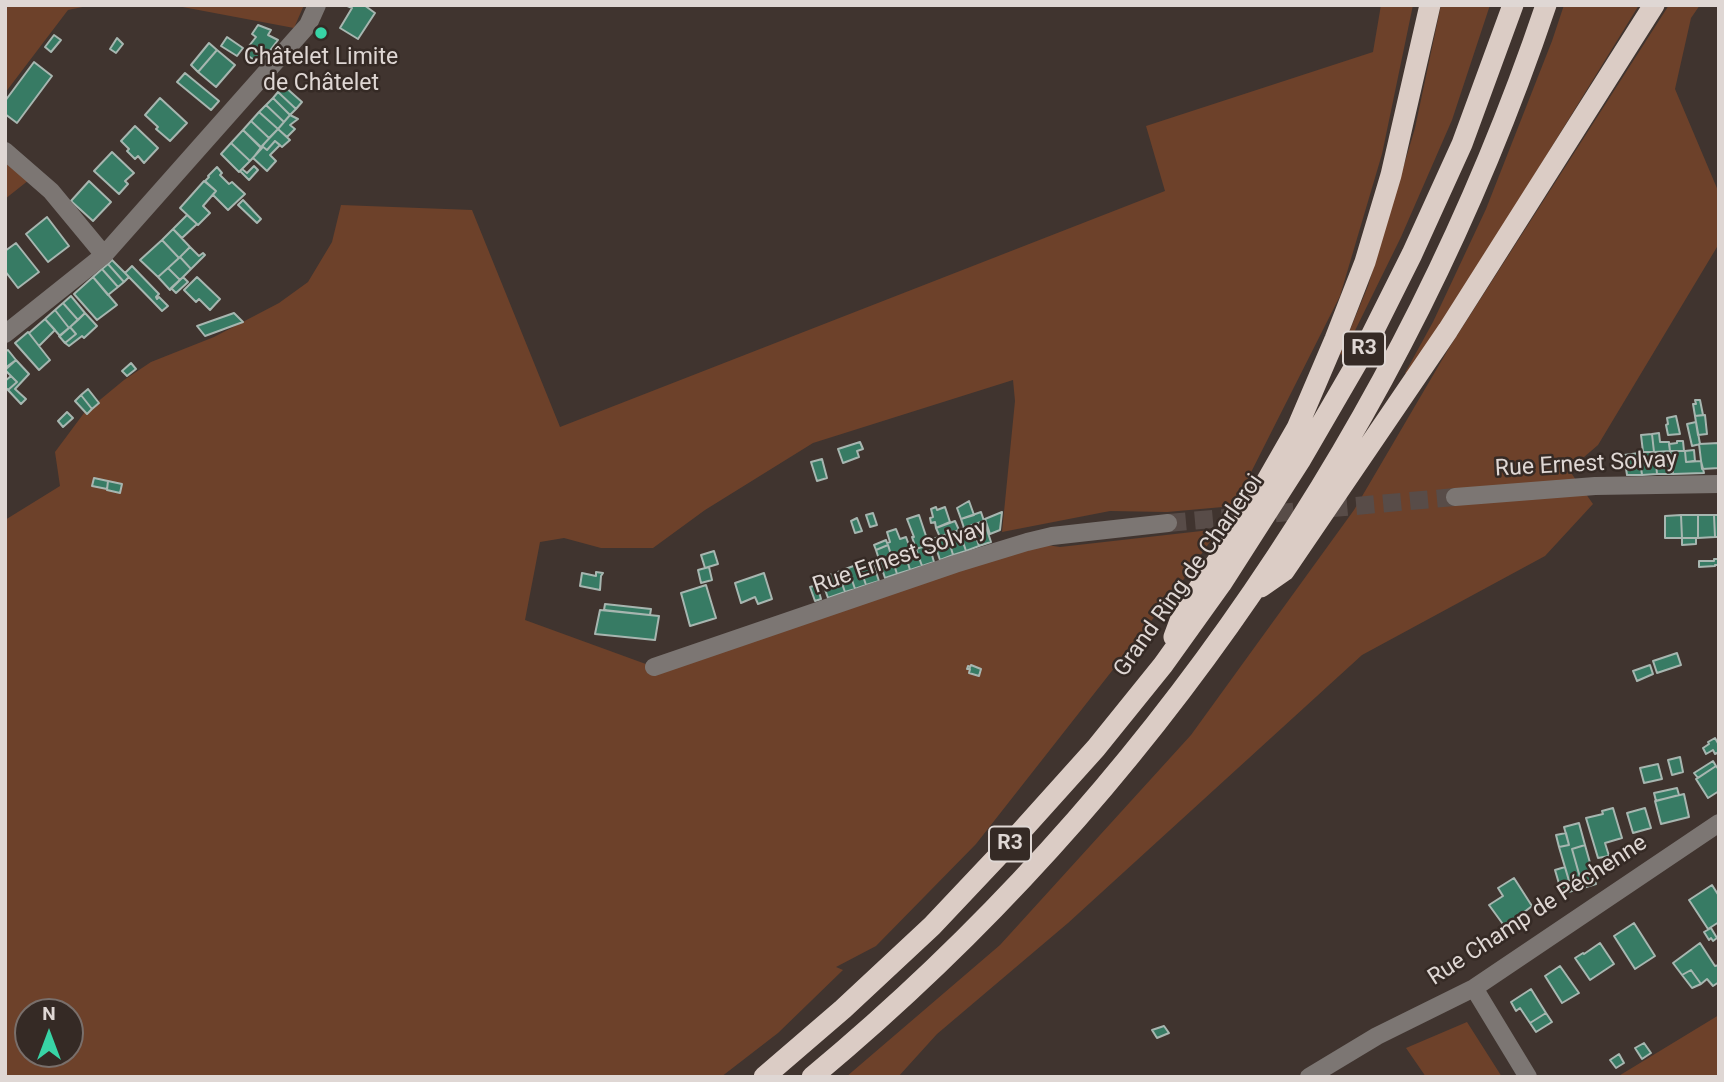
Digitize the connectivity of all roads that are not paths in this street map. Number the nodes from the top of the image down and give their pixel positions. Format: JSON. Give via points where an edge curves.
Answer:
{"nodes":[{"id":1,"x":317,"y":5,"type":"edge"},
{"id":2,"x":1430,"y":5,"type":"edge"},
{"id":3,"x":1513,"y":5,"type":"edge"},
{"id":4,"x":1546,"y":5,"type":"edge"},
{"id":5,"x":1654,"y":5,"type":"edge"},
{"id":6,"x":5,"y":151,"type":"edge"},
{"id":7,"x":104,"y":255,"type":"junction"},
{"id":8,"x":5,"y":334,"type":"edge"},
{"id":9,"x":1719,"y":484,"type":"edge"},
{"id":10,"x":1455,"y":497,"type":"tunnel mouth"},
{"id":11,"x":1168,"y":523,"type":"tunnel mouth"},
{"id":12,"x":1254,"y":592,"type":"junction"},
{"id":13,"x":1163,"y":665,"type":"junction"},
{"id":14,"x":654,"y":667,"type":"dead end"},
{"id":15,"x":1719,"y":823,"type":"edge"},
{"id":16,"x":1474,"y":988,"type":"junction"},
{"id":17,"x":764,"y":1077,"type":"edge"},
{"id":18,"x":812,"y":1077,"type":"edge"},
{"id":19,"x":1309,"y":1077,"type":"edge"},
{"id":20,"x":1528,"y":1077,"type":"edge"}],
"edges":[{"from":1,"to":7,"type":"street","via":[[308,25]]},
{"from":2,"to":13,"type":"highway","via":[[1391,175],[1365,262],[1335,339],[1297,428],[1238,531],[1184,610]]},
{"from":3,"to":13,"type":"highway","name":"Grand Ring de Charleroi","number":"R3","via":[[1462,144],[1362,354],[1301,460]]},
{"from":4,"to":12,"type":"highway","number":"R3","via":[[1492,153],[1441,267],[1387,373]]},
{"from":5,"to":12,"type":"highway","via":[[1448,330],[1292,560]]},
{"from":6,"to":7,"type":"street","via":[[51,191]]},
{"from":7,"to":8,"type":"street"},
{"from":9,"to":10,"type":"street","name":"Rue Ernest Solvay","via":[[1595,486]]},
{"from":11,"to":14,"type":"street","name":"Rue Ernest Solvay","via":[[1027,542]]},
{"from":12,"to":18,"type":"highway","number":"R3","via":[[1121,768],[1038,862],[953,950]]},
{"from":13,"to":17,"type":"highway","name":"Grand Ring de Charleroi","number":"R3","via":[[1087,758],[932,926]]},
{"from":15,"to":16,"type":"street","name":"Rue Champ de Péchenne"},
{"from":16,"to":19,"type":"street","name":"Rue Champ de Péchenne","via":[[1377,1036]]},
{"from":16,"to":20,"type":"street"}]}
